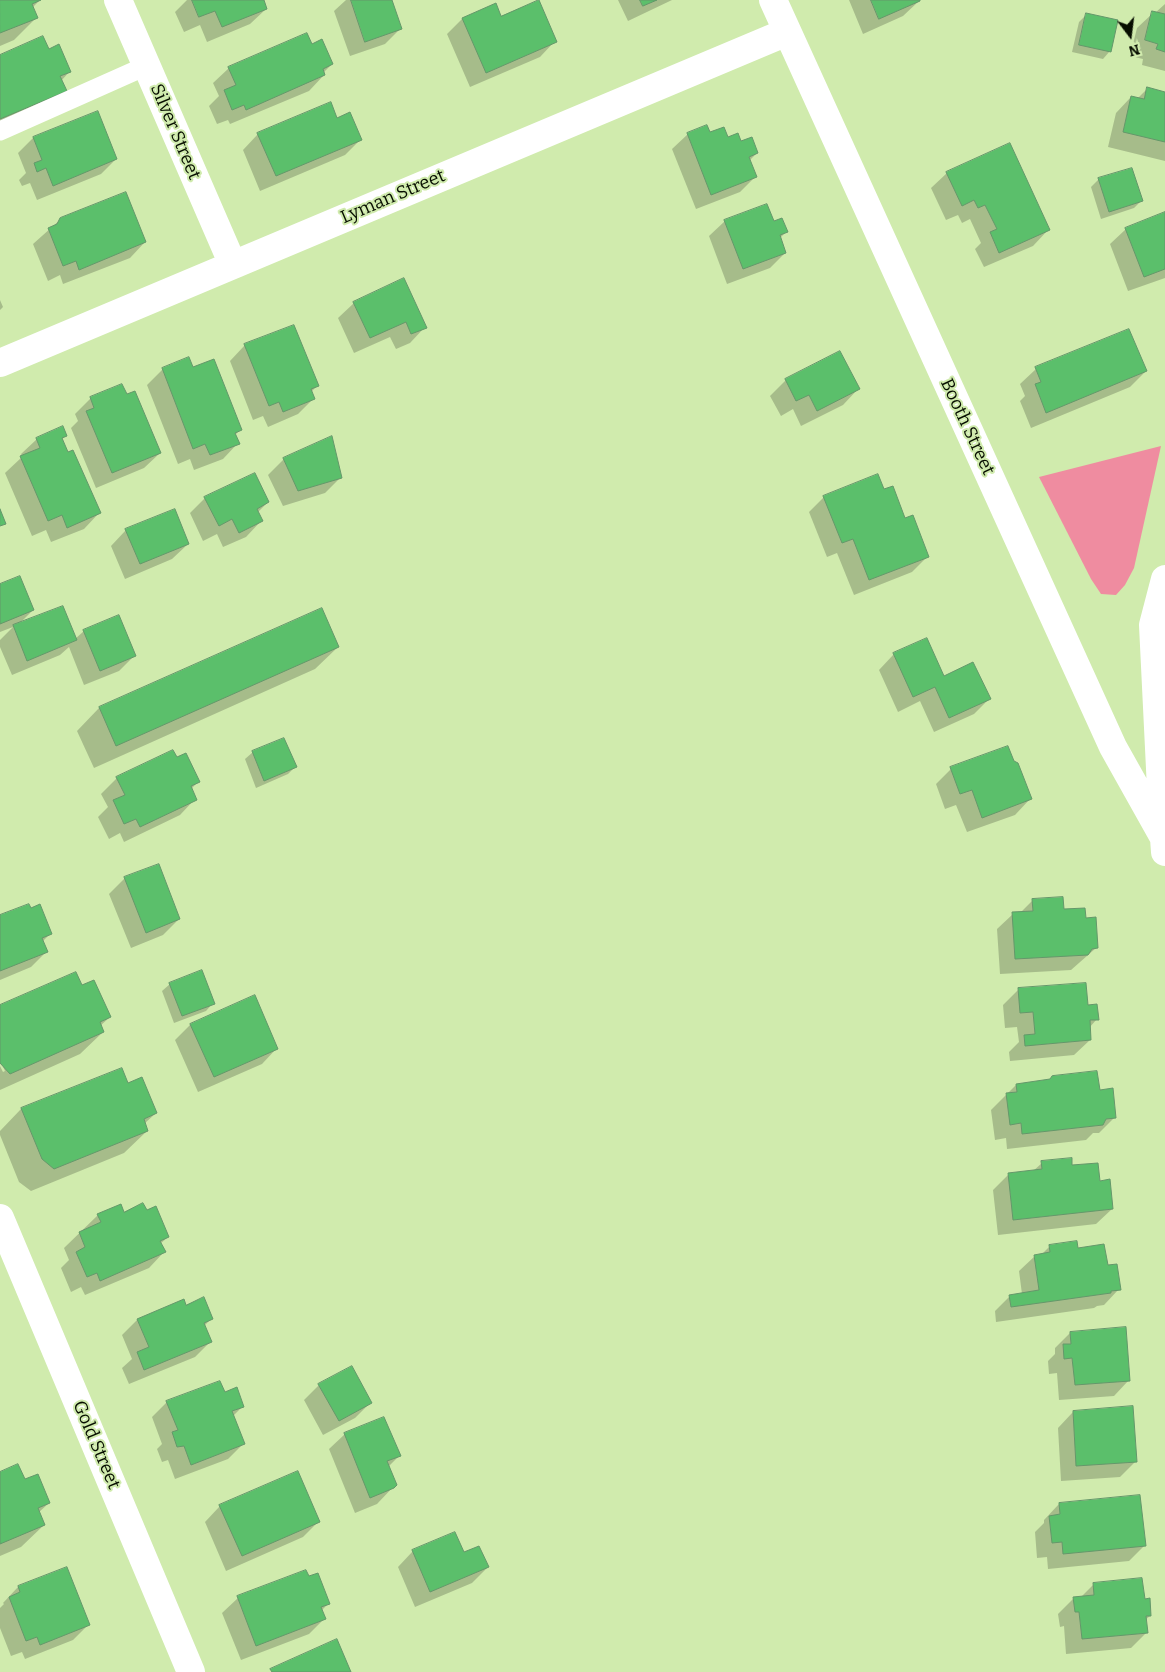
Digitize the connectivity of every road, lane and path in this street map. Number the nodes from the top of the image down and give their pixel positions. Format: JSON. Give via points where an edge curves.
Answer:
{"nodes":[{"id":1,"x":118,"y":0,"type":"edge"},
{"id":2,"x":773,"y":0,"type":"edge"},
{"id":3,"x":787,"y":32,"type":"junction"},
{"id":4,"x":146,"y":66,"type":"junction"},
{"id":5,"x":0,"y":131,"type":"edge"},
{"id":6,"x":233,"y":265,"type":"junction"},
{"id":7,"x":0,"y":363,"type":"edge"},
{"id":8,"x":1165,"y":579,"type":"edge"},
{"id":9,"x":1165,"y":843,"type":"edge"},
{"id":10,"x":0,"y":1218,"type":"edge"},
{"id":11,"x":192,"y":1672,"type":"edge"}],
"edges":[{"from":1,"to":4,"type":"street","name":"Silver Street"},
{"from":2,"to":3,"type":"street","name":"Booth Street"},
{"from":3,"to":6,"type":"street","name":"Lyman Street"},
{"from":3,"to":9,"type":"street","name":"Booth Street","via":[[1113,747]]},
{"from":4,"to":5,"type":"lane"},
{"from":4,"to":6,"type":"street","name":"Silver Street"},
{"from":6,"to":7,"type":"street","name":"Lyman Street"},
{"from":8,"to":9,"type":"street","via":[[1153,625]]},
{"from":10,"to":11,"type":"street","name":"Gold Street"}]}
